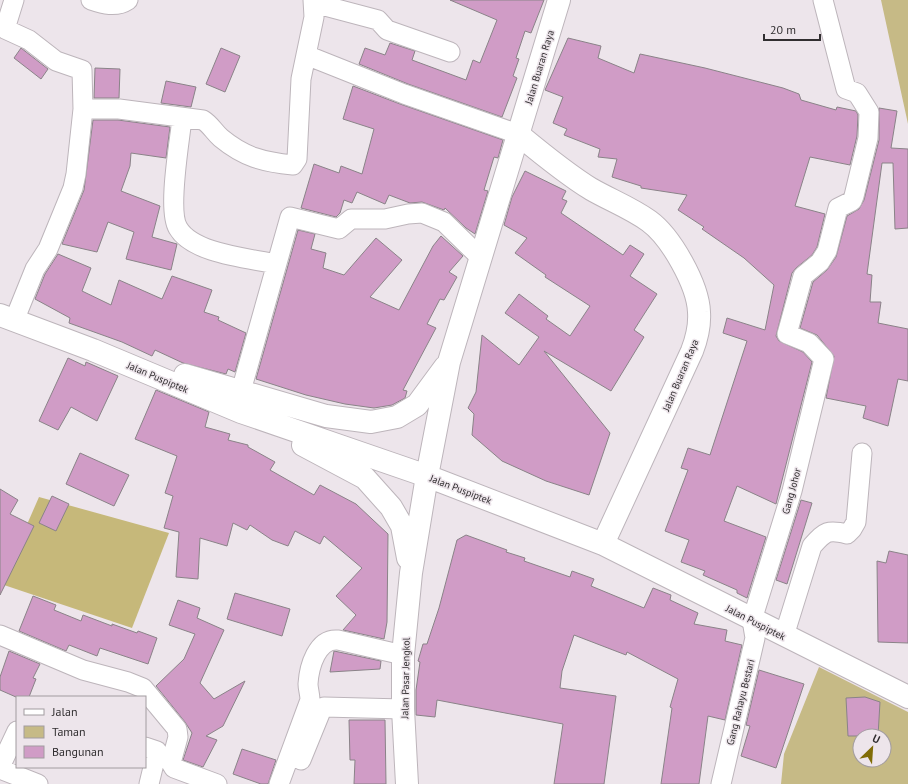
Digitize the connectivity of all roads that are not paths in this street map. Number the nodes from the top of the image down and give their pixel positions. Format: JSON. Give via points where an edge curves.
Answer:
{"nodes":[{"id":1,"x":14,"y":0,"type":"edge"},
{"id":2,"x":91,"y":0,"type":"edge"},
{"id":3,"x":128,"y":0,"type":"edge"},
{"id":4,"x":559,"y":0,"type":"edge"},
{"id":5,"x":823,"y":0,"type":"edge"},
{"id":6,"x":313,"y":1,"type":"edge"},
{"id":7,"x":450,"y":52,"type":"dead end"},
{"id":8,"x":306,"y":55,"type":"junction"},
{"id":9,"x":83,"y":109,"type":"junction"},
{"id":10,"x":182,"y":118,"type":"junction"},
{"id":11,"x":518,"y":134,"type":"junction"},
{"id":12,"x":545,"y":156,"type":"junction"},
{"id":13,"x":508,"y":168,"type":"junction"},
{"id":14,"x":481,"y":258,"type":"junction"},
{"id":15,"x":276,"y":264,"type":"junction"},
{"id":16,"x":7,"y":318,"type":"edge"},
{"id":17,"x":449,"y":362,"type":"junction"},
{"id":18,"x":241,"y":402,"type":"junction"},
{"id":19,"x":862,"y":453,"type":"dead end"},
{"id":20,"x":427,"y":476,"type":"junction"},
{"id":21,"x":603,"y":544,"type":"junction"},
{"id":22,"x":411,"y":573,"type":"junction"},
{"id":23,"x":752,"y":620,"type":"junction"},
{"id":24,"x":0,"y":635,"type":"edge"},
{"id":25,"x":784,"y":636,"type":"junction"},
{"id":26,"x":403,"y":655,"type":"junction"},
{"id":27,"x":908,"y":697,"type":"edge"},
{"id":28,"x":403,"y":709,"type":"junction"},
{"id":29,"x":16,"y":733,"type":"edge"},
{"id":30,"x":146,"y":747,"type":"edge"},
{"id":31,"x":0,"y":768,"type":"edge"},
{"id":32,"x":38,"y":784,"type":"edge"},
{"id":33,"x":149,"y":784,"type":"edge"},
{"id":34,"x":217,"y":784,"type":"edge"},
{"id":35,"x":279,"y":784,"type":"edge"},
{"id":36,"x":292,"y":784,"type":"edge"},
{"id":37,"x":408,"y":784,"type":"edge"},
{"id":38,"x":721,"y":784,"type":"edge"}],
"edges":[{"from":1,"to":9,"type":"street","via":[[5,29],[29,40],[56,61],[82,70]]},
{"from":2,"to":3,"type":"street","via":[[106,5],[122,4]]},
{"from":4,"to":11,"type":"main road","name":"Jalan Buaran Raya"},
{"from":5,"to":23,"type":"street","name":"Gang Johor","via":[[846,89],[857,93],[869,112],[868,138],[852,201],[838,208],[827,251],[820,262],[803,276],[787,334],[809,343],[824,359],[792,491]]},
{"from":6,"to":7,"type":"street","via":[[378,20],[387,30]]},
{"from":6,"to":8,"type":"street","via":[[314,18]]},
{"from":8,"to":10,"type":"street","via":[[301,79],[297,159],[293,165],[267,163],[250,157],[228,144],[203,120]]},
{"from":8,"to":11,"type":"street","via":[[404,94]]},
{"from":9,"to":10,"type":"street","via":[[119,109]]},
{"from":9,"to":16,"type":"street","via":[[76,174],[72,188],[48,249]]},
{"from":10,"to":15,"type":"street","via":[[174,195],[177,226],[197,244],[218,252]]},
{"from":11,"to":12,"type":"main road","name":"Jalan Buaran Raya"},
{"from":11,"to":13,"type":"main road","name":"Jalan Buaran Raya"},
{"from":12,"to":13,"type":"main road","via":[[519,159]]},
{"from":12,"to":21,"type":"main road","name":"Jalan Buaran Raya","via":[[591,189],[626,206],[660,230],[675,249],[700,311],[699,331],[692,351]]},
{"from":13,"to":14,"type":"main road","name":"Jalan Buaran Raya"},
{"from":14,"to":15,"type":"street","via":[[444,222],[422,213],[385,220],[351,219],[338,229],[290,217]]},
{"from":14,"to":17,"type":"main road","name":"Jalan Buaran Raya"},
{"from":15,"to":18,"type":"street"},
{"from":16,"to":18,"type":"main road","name":"Jalan Puspiptek"},
{"from":17,"to":18,"type":"main road","via":[[417,405],[397,417],[371,422]]},
{"from":17,"to":20,"type":"main road","name":"Jalan Buaran Raya"},
{"from":18,"to":20,"type":"main road","name":"Jalan Puspiptek"},
{"from":18,"to":22,"type":"main road","via":[[365,478],[391,507],[402,526]]},
{"from":19,"to":25,"type":"street","via":[[856,522],[846,534],[833,530],[822,535],[812,546]]},
{"from":20,"to":21,"type":"main road","name":"Jalan Puspiptek"},
{"from":20,"to":22,"type":"main road","name":"Jalan Buaran Raya"},
{"from":21,"to":23,"type":"main road","name":"Jalan Puspiptek"},
{"from":22,"to":26,"type":"main road","name":"Jalan Pasar Jengkol"},
{"from":23,"to":25,"type":"main road","name":"Jalan Puspiptek"},
{"from":23,"to":38,"type":"street","name":"Gang Rahayu Bestari","via":[[755,638]]},
{"from":24,"to":34,"type":"street","via":[[90,673],[143,688],[177,729],[178,737],[171,763],[174,768]]},
{"from":25,"to":27,"type":"main road","name":"Jalan Puspiptek"},
{"from":26,"to":28,"type":"main road","name":"Jalan Pasar Jengkol"},
{"from":26,"to":35,"type":"street","via":[[338,640],[325,642],[312,664],[308,686],[310,700]]},
{"from":28,"to":36,"type":"street","via":[[322,708]]},
{"from":28,"to":37,"type":"main road","name":"Jalan Pasar Jengkol"},
{"from":29,"to":31,"type":"street"},
{"from":30,"to":33,"type":"street","via":[[157,751]]},
{"from":31,"to":32,"type":"street"}]}
